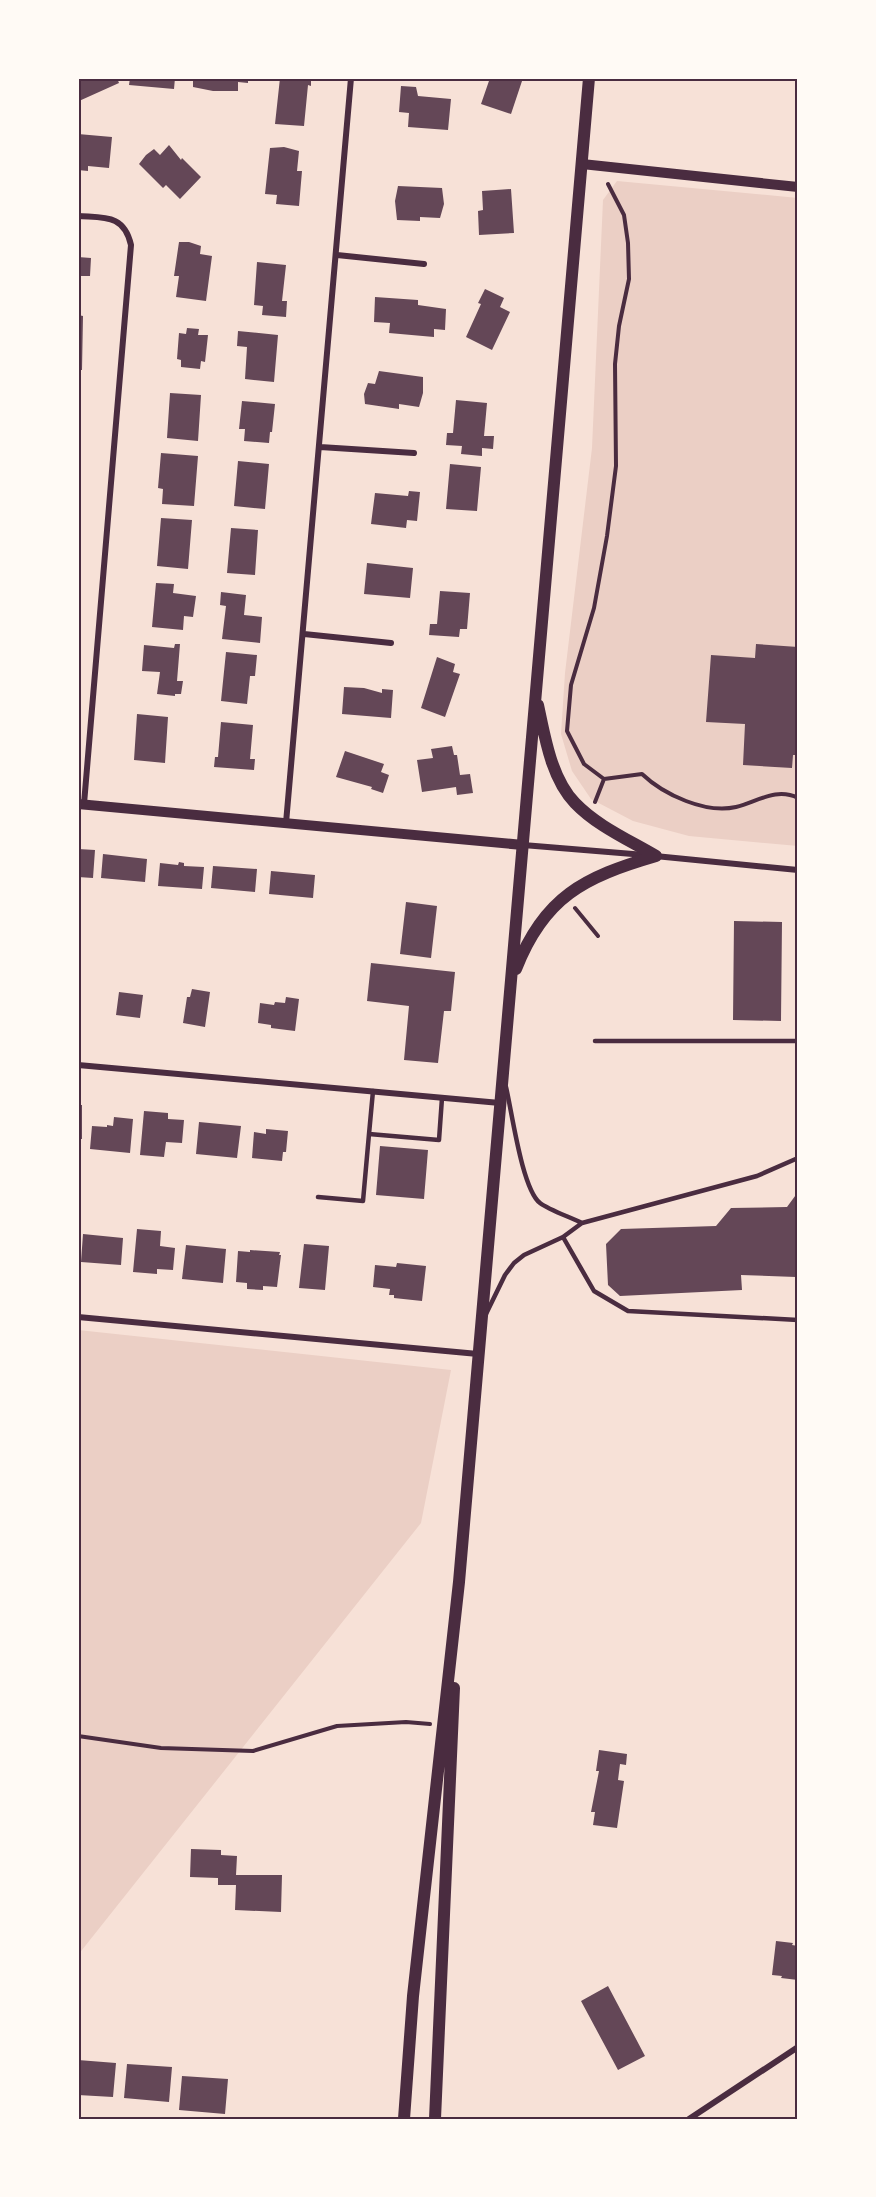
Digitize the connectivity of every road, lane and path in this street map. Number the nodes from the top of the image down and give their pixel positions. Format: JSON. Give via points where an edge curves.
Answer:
{"nodes":[{"id":1,"x":351,"y":78,"type":"edge"},
{"id":2,"x":589,"y":78,"type":"edge"},
{"id":3,"x":582,"y":164,"type":"junction"},
{"id":4,"x":608,"y":184,"type":"dead end"},
{"id":5,"x":798,"y":188,"type":"edge"},
{"id":6,"x":78,"y":216,"type":"edge"},
{"id":7,"x":337,"y":255,"type":"junction"},
{"id":8,"x":424,"y":264,"type":"dead end"},
{"id":9,"x":320,"y":447,"type":"junction"},
{"id":10,"x":414,"y":453,"type":"dead end"},
{"id":11,"x":304,"y":634,"type":"junction"},
{"id":12,"x":391,"y":643,"type":"dead end"},
{"id":13,"x":535,"y":691,"type":"junction"},
{"id":14,"x":604,"y":779,"type":"junction"},
{"id":15,"x":798,"y":798,"type":"edge"},
{"id":16,"x":81,"y":804,"type":"edge"},
{"id":17,"x":594,"y":805,"type":"dead end"},
{"id":18,"x":286,"y":823,"type":"junction"},
{"id":19,"x":523,"y":845,"type":"junction"},
{"id":20,"x":656,"y":856,"type":"junction"},
{"id":21,"x":798,"y":870,"type":"edge"},
{"id":22,"x":575,"y":908,"type":"dead end"},
{"id":23,"x":598,"y":936,"type":"dead end"},
{"id":24,"x":511,"y":985,"type":"junction"},
{"id":25,"x":595,"y":1041,"type":"dead end"},
{"id":26,"x":798,"y":1041,"type":"edge"},
{"id":27,"x":78,"y":1065,"type":"edge"},
{"id":28,"x":503,"y":1072,"type":"junction"},
{"id":29,"x":373,"y":1091,"type":"junction"},
{"id":30,"x":442,"y":1098,"type":"junction"},
{"id":31,"x":500,"y":1103,"type":"junction"},
{"id":32,"x":369,"y":1134,"type":"junction"},
{"id":33,"x":798,"y":1158,"type":"edge"},
{"id":34,"x":318,"y":1197,"type":"dead end"},
{"id":35,"x":582,"y":1223,"type":"junction"},
{"id":36,"x":563,"y":1237,"type":"junction"},
{"id":37,"x":78,"y":1317,"type":"edge"},
{"id":38,"x":798,"y":1320,"type":"edge"},
{"id":39,"x":481,"y":1326,"type":"junction"},
{"id":40,"x":478,"y":1354,"type":"junction"},
{"id":41,"x":459,"y":1582,"type":"junction"},
{"id":42,"x":443,"y":1724,"type":"junction"},
{"id":43,"x":78,"y":1737,"type":"edge"},
{"id":44,"x":798,"y":2047,"type":"edge"},
{"id":45,"x":404,"y":2119,"type":"edge"},
{"id":46,"x":435,"y":2119,"type":"edge"},
{"id":47,"x":689,"y":2119,"type":"edge"}],
"edges":[{"from":1,"to":7,"type":"street"},
{"from":2,"to":3,"type":"main road"},
{"from":3,"to":5,"type":"street"},
{"from":3,"to":13,"type":"main road"},
{"from":4,"to":14,"type":"path","via":[[624,215],[628,243],[629,279],[615,364],[616,466],[594,608],[572,685],[567,731],[584,764]]},
{"from":6,"to":16,"type":"street","via":[[116,220],[131,245]]},
{"from":7,"to":8,"type":"street"},
{"from":7,"to":9,"type":"street"},
{"from":9,"to":10,"type":"street"},
{"from":9,"to":11,"type":"street"},
{"from":11,"to":12,"type":"street"},
{"from":11,"to":18,"type":"street"},
{"from":13,"to":19,"type":"main road"},
{"from":13,"to":20,"type":"main road","via":[[552,759],[574,801],[605,826]]},
{"from":14,"to":15,"type":"path","via":[[642,774],[652,784],[685,801],[720,808],[767,795],[783,793]]},
{"from":14,"to":17,"type":"path"},
{"from":16,"to":18,"type":"street"},
{"from":18,"to":19,"type":"street"},
{"from":19,"to":20,"type":"street"},
{"from":19,"to":24,"type":"main road"},
{"from":20,"to":21,"type":"street"},
{"from":20,"to":24,"type":"main road","via":[[602,874],[564,896],[550,909],[525,946]]},
{"from":22,"to":23,"type":"path"},
{"from":24,"to":28,"type":"main road"},
{"from":25,"to":26,"type":"lane"},
{"from":27,"to":29,"type":"street"},
{"from":28,"to":31,"type":"main road"},
{"from":28,"to":35,"type":"lane","via":[[533,1194],[546,1207]]},
{"from":29,"to":30,"type":"street"},
{"from":29,"to":32,"type":"lane"},
{"from":30,"to":31,"type":"street"},
{"from":30,"to":32,"type":"lane","via":[[439,1140]]},
{"from":31,"to":39,"type":"main road"},
{"from":32,"to":34,"type":"lane","via":[[363,1201]]},
{"from":33,"to":35,"type":"lane","via":[[757,1176]]},
{"from":35,"to":36,"type":"lane"},
{"from":36,"to":38,"type":"lane","via":[[594,1291],[628,1311]]},
{"from":36,"to":39,"type":"lane","via":[[514,1263]]},
{"from":37,"to":40,"type":"street"},
{"from":39,"to":40,"type":"main road"},
{"from":40,"to":41,"type":"main road"},
{"from":41,"to":42,"type":"main road"},
{"from":41,"to":46,"type":"main road"},
{"from":42,"to":43,"type":"path","via":[[337,1726],[253,1750],[161,1748]]},
{"from":42,"to":45,"type":"main road","via":[[413,1996]]},
{"from":44,"to":47,"type":"street"}]}
